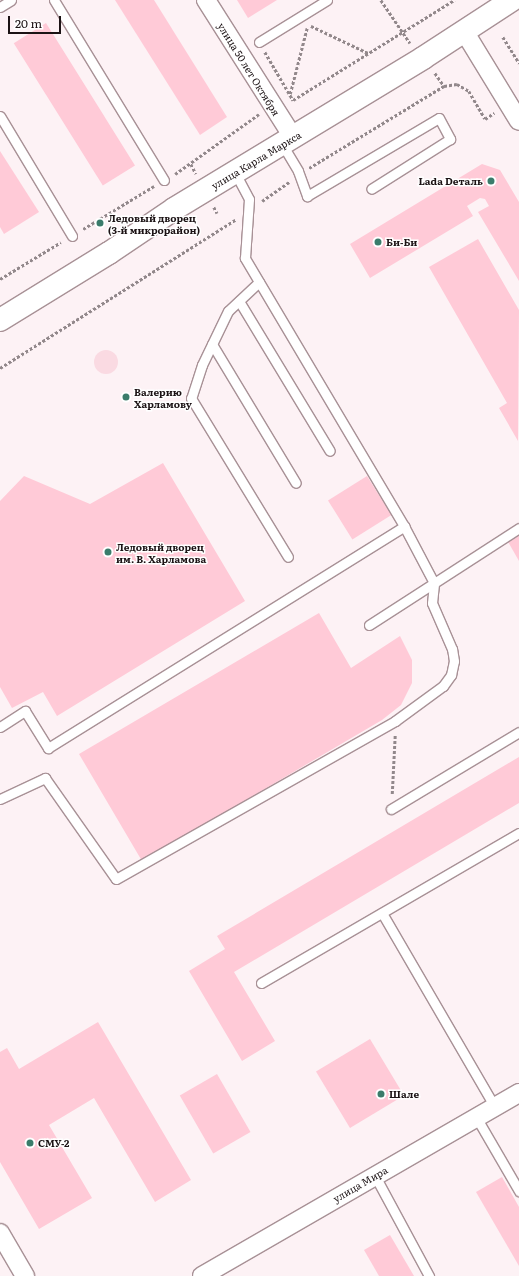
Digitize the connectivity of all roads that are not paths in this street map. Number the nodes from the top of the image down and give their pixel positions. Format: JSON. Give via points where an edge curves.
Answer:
{"nodes":[{"id":1,"x":11,"y":0,"type":"edge"},
{"id":2,"x":54,"y":0,"type":"edge"},
{"id":3,"x":206,"y":0,"type":"edge"},
{"id":4,"x":327,"y":0,"type":"edge"},
{"id":5,"x":512,"y":0,"type":"edge"},
{"id":6,"x":0,"y":7,"type":"edge"},
{"id":7,"x":464,"y":31,"type":"junction"},
{"id":8,"x":259,"y":42,"type":"road end"},
{"id":9,"x":0,"y":116,"type":"edge"},
{"id":10,"x":519,"y":121,"type":"edge"},
{"id":11,"x":288,"y":141,"type":"junction"},
{"id":12,"x":235,"y":173,"type":"junction"},
{"id":13,"x":164,"y":180,"type":"road end"},
{"id":14,"x":371,"y":189,"type":"dead end"},
{"id":15,"x":72,"y":236,"type":"road end"},
{"id":16,"x":259,"y":282,"type":"junction"},
{"id":17,"x":239,"y":300,"type":"junction"},
{"id":18,"x":0,"y":320,"type":"edge"},
{"id":19,"x":212,"y":344,"type":"junction"},
{"id":20,"x":330,"y":451,"type":"dead end"},
{"id":21,"x":296,"y":483,"type":"dead end"},
{"id":22,"x":404,"y":526,"type":"junction"},
{"id":23,"x":519,"y":528,"type":"edge"},
{"id":24,"x":288,"y":557,"type":"dead end"},
{"id":25,"x":434,"y":583,"type":"junction"},
{"id":26,"x":369,"y":625,"type":"dead end"},
{"id":27,"x":0,"y":727,"type":"edge"},
{"id":28,"x":519,"y":732,"type":"edge"},
{"id":29,"x":0,"y":799,"type":"edge"},
{"id":30,"x":391,"y":809,"type":"road end"},
{"id":31,"x":519,"y":833,"type":"edge"},
{"id":32,"x":382,"y":913,"type":"junction"},
{"id":33,"x":261,"y":983,"type":"dead end"},
{"id":34,"x":519,"y":1093,"type":"edge"},
{"id":35,"x":495,"y":1107,"type":"junction"},
{"id":36,"x":476,"y":1117,"type":"junction"},
{"id":37,"x":374,"y":1176,"type":"junction"},
{"id":38,"x":519,"y":1191,"type":"edge"},
{"id":39,"x":0,"y":1233,"type":"edge"},
{"id":40,"x":26,"y":1276,"type":"edge"},
{"id":41,"x":202,"y":1276,"type":"edge"},
{"id":42,"x":429,"y":1276,"type":"edge"}],
"edges":[{"from":1,"to":6,"type":"lane"},
{"from":2,"to":13,"type":"lane"},
{"from":3,"to":11,"type":"street","name":"улица 50 лет Октября","via":[[272,105]]},
{"from":4,"to":8,"type":"lane"},
{"from":5,"to":7,"type":"street","name":"улица Карла Маркса"},
{"from":7,"to":10,"type":"street"},
{"from":7,"to":11,"type":"street","name":"улица Карла Маркса"},
{"from":9,"to":15,"type":"lane"},
{"from":11,"to":12,"type":"street","name":"улица Карла Маркса"},
{"from":11,"to":14,"type":"lane","via":[[307,196],[439,118],[450,139]]},
{"from":12,"to":16,"type":"lane","via":[[250,199],[245,258]]},
{"from":12,"to":18,"type":"street","name":"улица Карла Маркса"},
{"from":16,"to":17,"type":"lane"},
{"from":16,"to":22,"type":"lane"},
{"from":17,"to":19,"type":"lane","via":[[228,311]]},
{"from":17,"to":20,"type":"lane"},
{"from":19,"to":21,"type":"lane"},
{"from":19,"to":24,"type":"lane","via":[[202,364],[191,398]]},
{"from":22,"to":25,"type":"lane"},
{"from":22,"to":27,"type":"lane","via":[[48,748],[25,711]]},
{"from":23,"to":25,"type":"lane"},
{"from":25,"to":26,"type":"lane"},
{"from":25,"to":29,"type":"lane","via":[[432,603],[452,649],[454,661],[451,675],[436,691],[395,721],[116,879],[45,778]]},
{"from":28,"to":30,"type":"lane"},
{"from":31,"to":32,"type":"lane"},
{"from":32,"to":33,"type":"lane"},
{"from":32,"to":35,"type":"lane"},
{"from":34,"to":35,"type":"street","name":"улица Мира"},
{"from":35,"to":36,"type":"street","name":"улица Мира"},
{"from":36,"to":37,"type":"street","name":"улица Мира"},
{"from":36,"to":38,"type":"lane"},
{"from":37,"to":41,"type":"street","name":"улица Мира"},
{"from":37,"to":42,"type":"lane"},
{"from":39,"to":40,"type":"street"}]}
